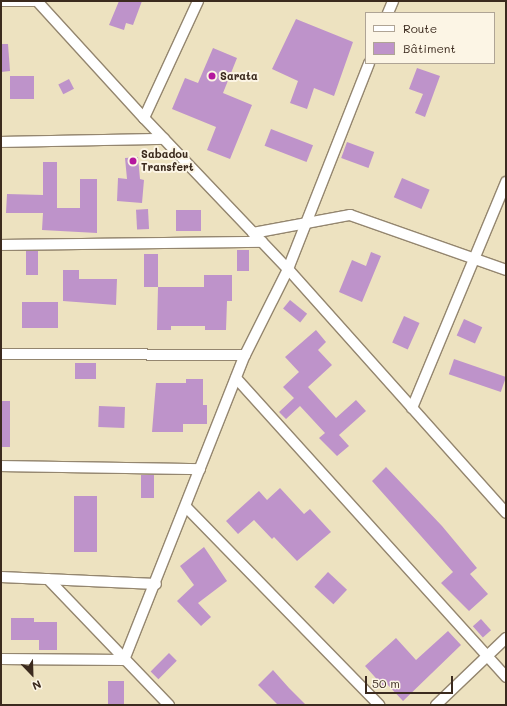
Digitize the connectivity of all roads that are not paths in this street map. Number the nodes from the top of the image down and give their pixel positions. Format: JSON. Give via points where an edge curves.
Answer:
{"nodes":[{"id":1,"x":1,"y":1,"type":"edge"},
{"id":2,"x":36,"y":1,"type":"edge"},
{"id":3,"x":198,"y":1,"type":"edge"},
{"id":4,"x":393,"y":1,"type":"edge"},
{"id":5,"x":388,"y":12,"type":"edge"},
{"id":6,"x":369,"y":64,"type":"edge"},
{"id":7,"x":144,"y":118,"type":"junction"},
{"id":8,"x":164,"y":139,"type":"junction"},
{"id":9,"x":1,"y":142,"type":"edge"},
{"id":10,"x":506,"y":182,"type":"edge"},
{"id":11,"x":306,"y":223,"type":"junction"},
{"id":12,"x":253,"y":233,"type":"junction"},
{"id":13,"x":262,"y":242,"type":"junction"},
{"id":14,"x":1,"y":245,"type":"edge"},
{"id":15,"x":476,"y":259,"type":"junction"},
{"id":16,"x":288,"y":269,"type":"junction"},
{"id":17,"x":506,"y":270,"type":"edge"},
{"id":18,"x":1,"y":354,"type":"edge"},
{"id":19,"x":245,"y":356,"type":"junction"},
{"id":20,"x":236,"y":378,"type":"junction"},
{"id":21,"x":412,"y":408,"type":"junction"},
{"id":22,"x":1,"y":466,"type":"edge"},
{"id":23,"x":200,"y":469,"type":"junction"},
{"id":24,"x":186,"y":507,"type":"junction"},
{"id":25,"x":506,"y":513,"type":"edge"},
{"id":26,"x":1,"y":577,"type":"edge"},
{"id":27,"x":48,"y":579,"type":"junction"},
{"id":28,"x":156,"y":584,"type":"junction"},
{"id":29,"x":506,"y":638,"type":"edge"},
{"id":30,"x":487,"y":657,"type":"junction"},
{"id":31,"x":1,"y":659,"type":"edge"},
{"id":32,"x":124,"y":660,"type":"junction"},
{"id":33,"x":506,"y":677,"type":"edge"},
{"id":34,"x":169,"y":705,"type":"edge"},
{"id":35,"x":379,"y":705,"type":"edge"},
{"id":36,"x":436,"y":705,"type":"edge"}],
"edges":[{"from":1,"to":2,"type":"street"},
{"from":2,"to":7,"type":"street"},
{"from":3,"to":7,"type":"street"},
{"from":4,"to":5,"type":"street"},
{"from":6,"to":11,"type":"street"},
{"from":7,"to":8,"type":"street"},
{"from":8,"to":9,"type":"street"},
{"from":8,"to":12,"type":"street"},
{"from":10,"to":15,"type":"street"},
{"from":11,"to":12,"type":"street"},
{"from":11,"to":15,"type":"street","via":[[350,215]]},
{"from":11,"to":16,"type":"street"},
{"from":12,"to":13,"type":"street"},
{"from":13,"to":14,"type":"street"},
{"from":13,"to":16,"type":"street"},
{"from":15,"to":17,"type":"street"},
{"from":15,"to":21,"type":"street"},
{"from":16,"to":19,"type":"street"},
{"from":16,"to":21,"type":"street"},
{"from":18,"to":19,"type":"street"},
{"from":19,"to":20,"type":"street"},
{"from":20,"to":23,"type":"street"},
{"from":20,"to":30,"type":"street"},
{"from":21,"to":25,"type":"street"},
{"from":22,"to":23,"type":"street"},
{"from":23,"to":24,"type":"street"},
{"from":24,"to":28,"type":"street"},
{"from":24,"to":35,"type":"street"},
{"from":26,"to":27,"type":"street"},
{"from":27,"to":28,"type":"street"},
{"from":27,"to":32,"type":"street"},
{"from":28,"to":32,"type":"street"},
{"from":29,"to":30,"type":"street"},
{"from":30,"to":33,"type":"street"},
{"from":30,"to":36,"type":"street"},
{"from":31,"to":32,"type":"street"},
{"from":32,"to":34,"type":"street"}]}
